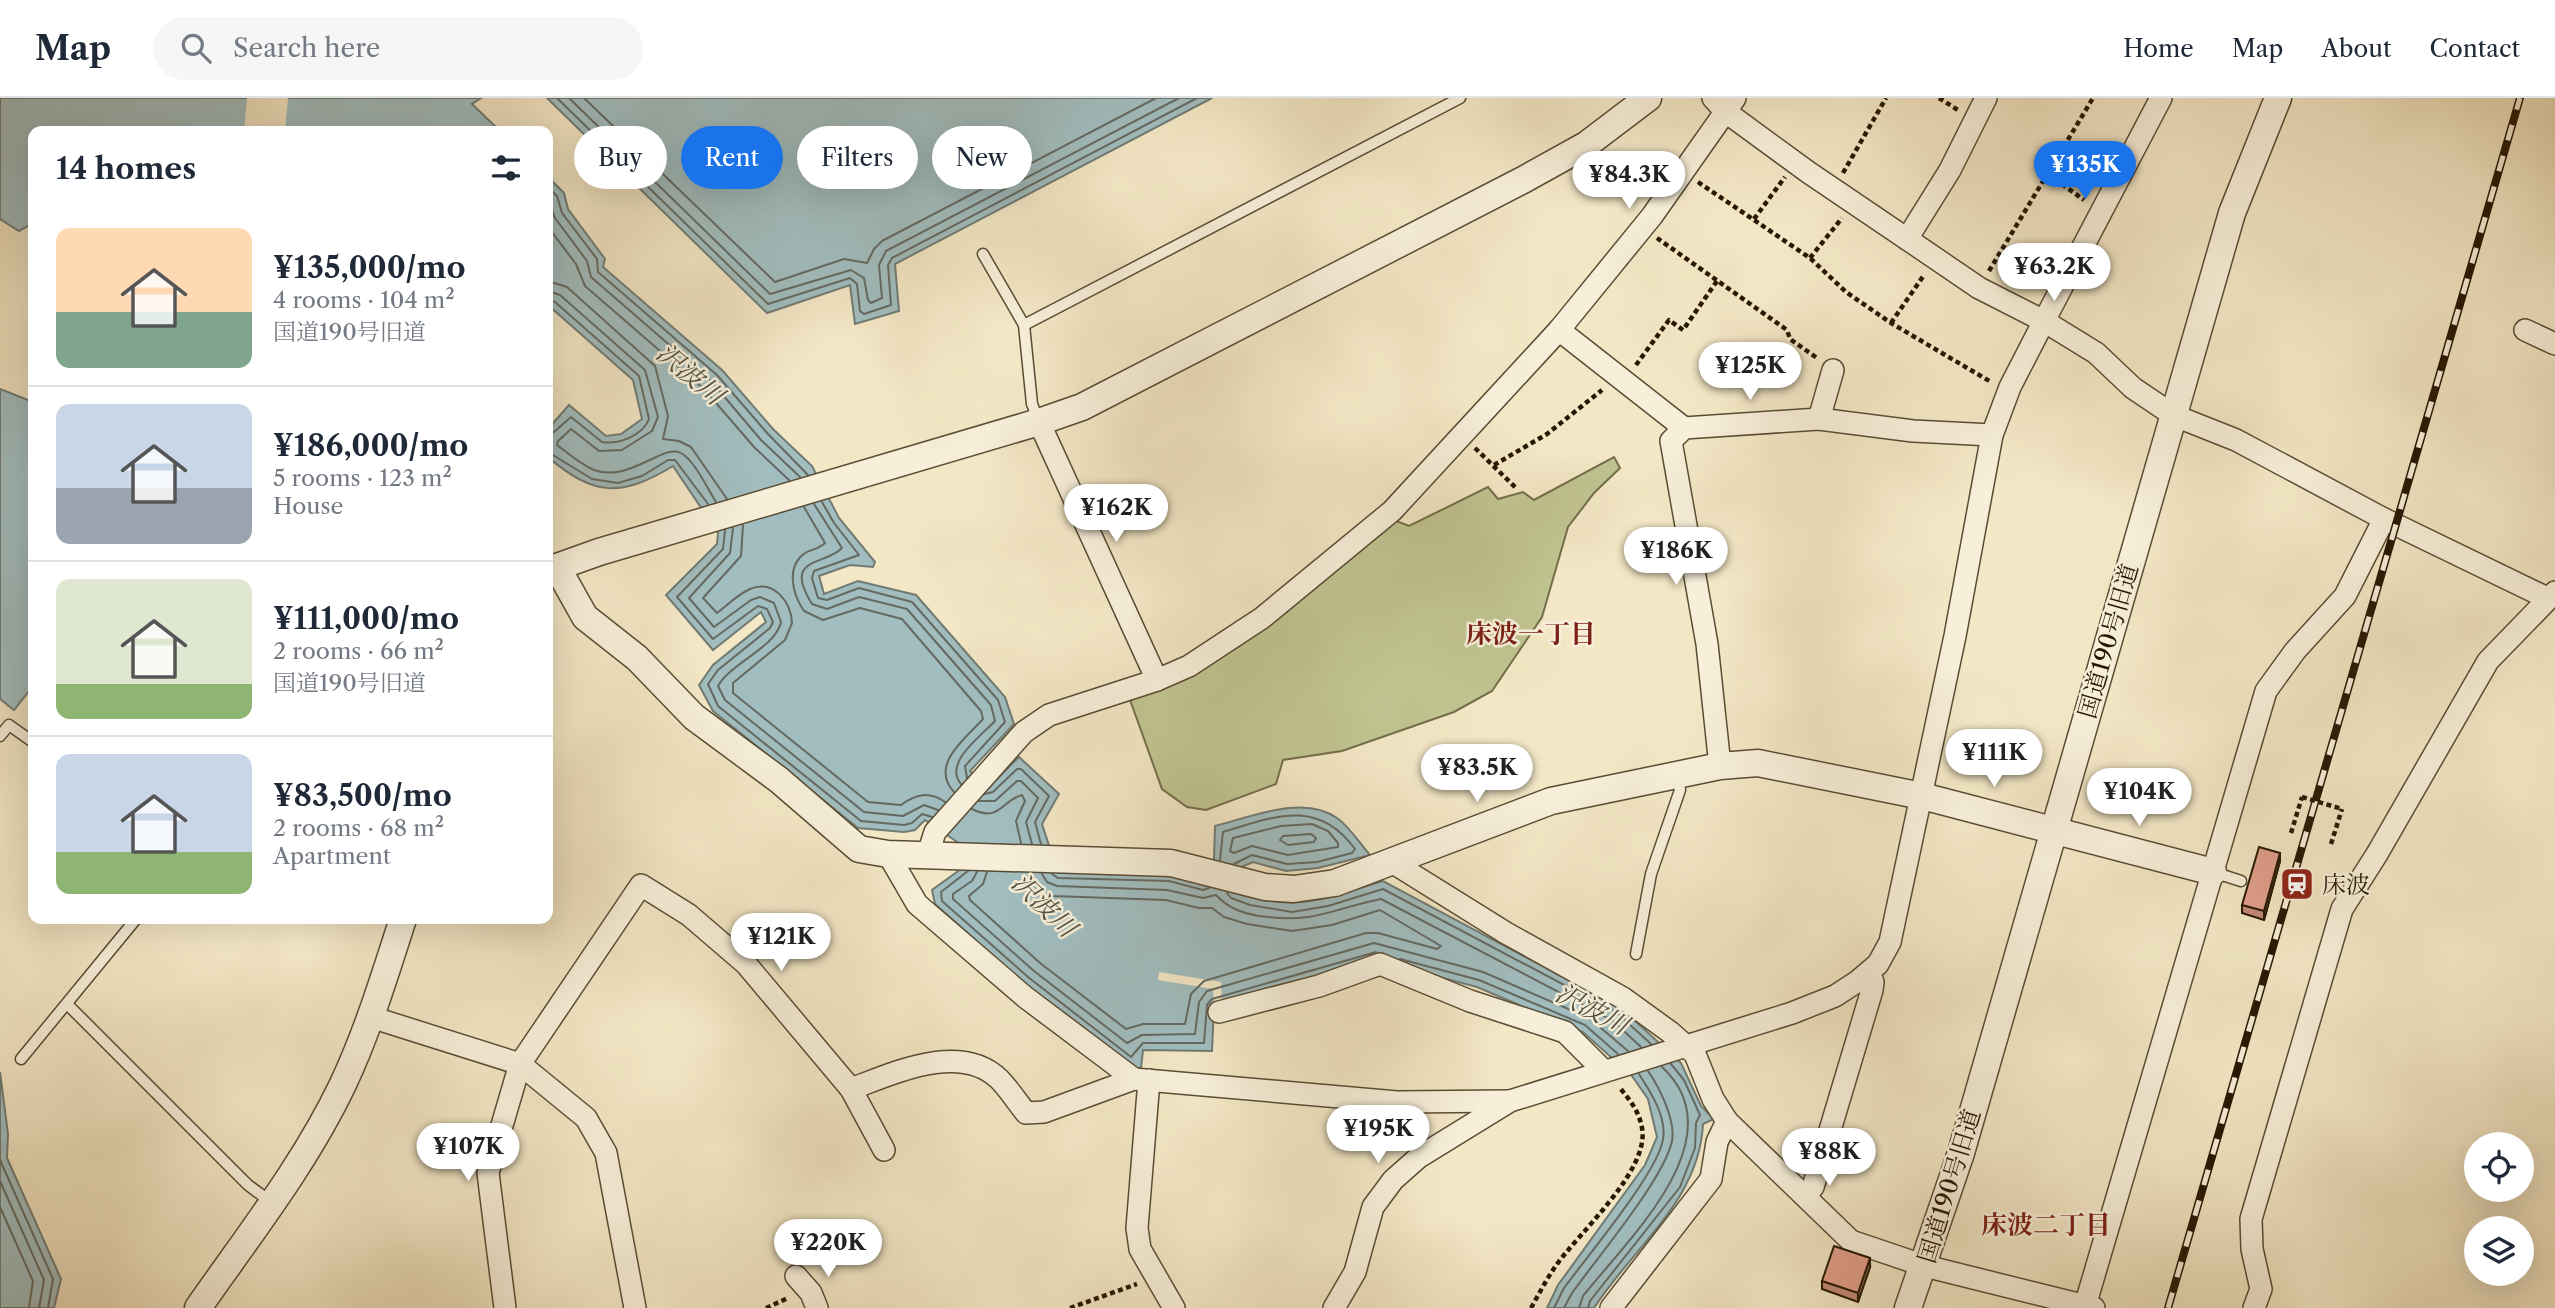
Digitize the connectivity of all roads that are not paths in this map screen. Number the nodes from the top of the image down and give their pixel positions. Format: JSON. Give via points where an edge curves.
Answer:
{"nodes":[{"id":1,"x":1460,"y":98,"type":"edge"},
{"id":2,"x":1648,"y":98,"type":"edge"},
{"id":3,"x":1986,"y":98,"type":"edge"},
{"id":4,"x":2161,"y":98,"type":"edge"},
{"id":5,"x":2278,"y":98,"type":"edge"},
{"id":6,"x":1724,"y":103,"type":"edge"},
{"id":7,"x":1907,"y":239,"type":"junction"},
{"id":8,"x":983,"y":254,"type":"dead end"},
{"id":9,"x":2044,"y":321,"type":"junction"},
{"id":10,"x":1024,"y":325,"type":"junction"},
{"id":11,"x":1559,"y":330,"type":"junction"},
{"id":12,"x":2525,"y":330,"type":"dead end"},
{"id":13,"x":2555,"y":344,"type":"edge"},
{"id":14,"x":1833,"y":370,"type":"road end"},
{"id":15,"x":2173,"y":415,"type":"junction"},
{"id":16,"x":1819,"y":419,"type":"junction"},
{"id":17,"x":1039,"y":422,"type":"junction"},
{"id":18,"x":1684,"y":428,"type":"junction"},
{"id":19,"x":1992,"y":435,"type":"junction"},
{"id":20,"x":2384,"y":519,"type":"junction"},
{"id":21,"x":553,"y":563,"type":"edge"},
{"id":22,"x":553,"y":567,"type":"edge"},
{"id":23,"x":2551,"y":595,"type":"edge"},
{"id":24,"x":1157,"y":680,"type":"junction"},
{"id":25,"x":0,"y":736,"type":"edge"},
{"id":26,"x":28,"y":738,"type":"edge"},
{"id":27,"x":1720,"y":766,"type":"junction"},
{"id":28,"x":1678,"y":774,"type":"junction"},
{"id":29,"x":1922,"y":796,"type":"junction"},
{"id":30,"x":2054,"y":829,"type":"junction"},
{"id":31,"x":931,"y":843,"type":"junction"},
{"id":32,"x":888,"y":854,"type":"junction"},
{"id":33,"x":1392,"y":862,"type":"junction"},
{"id":34,"x":2213,"y":872,"type":"junction"},
{"id":35,"x":2241,"y":881,"type":"dead end"},
{"id":36,"x":132,"y":924,"type":"edge"},
{"id":37,"x":402,"y":924,"type":"edge"},
{"id":38,"x":1636,"y":954,"type":"dead end"},
{"id":39,"x":1869,"y":972,"type":"junction"},
{"id":40,"x":68,"y":1005,"type":"junction"},
{"id":41,"x":1219,"y":1012,"type":"dead end"},
{"id":42,"x":371,"y":1017,"type":"junction"},
{"id":43,"x":1682,"y":1047,"type":"junction"},
{"id":44,"x":21,"y":1059,"type":"dead end"},
{"id":45,"x":520,"y":1064,"type":"junction"},
{"id":46,"x":1608,"y":1069,"type":"junction"},
{"id":47,"x":1142,"y":1079,"type":"junction"},
{"id":48,"x":851,"y":1089,"type":"junction"},
{"id":49,"x":1510,"y":1101,"type":"junction"},
{"id":50,"x":1723,"y":1130,"type":"junction"},
{"id":51,"x":884,"y":1150,"type":"dead end"},
{"id":52,"x":1806,"y":1194,"type":"junction"},
{"id":53,"x":271,"y":1202,"type":"junction"},
{"id":54,"x":1925,"y":1266,"type":"junction"},
{"id":55,"x":796,"y":1276,"type":"dead end"},
{"id":56,"x":2090,"y":1307,"type":"edge"},
{"id":57,"x":198,"y":1308,"type":"edge"},
{"id":58,"x":505,"y":1308,"type":"edge"},
{"id":59,"x":635,"y":1308,"type":"edge"},
{"id":60,"x":817,"y":1308,"type":"edge"},
{"id":61,"x":1174,"y":1308,"type":"edge"},
{"id":62,"x":1334,"y":1308,"type":"edge"},
{"id":63,"x":1611,"y":1308,"type":"edge"},
{"id":64,"x":1908,"y":1308,"type":"edge"},
{"id":65,"x":2254,"y":1308,"type":"edge"}],
"edges":[{"from":1,"to":10,"type":"lane"},
{"from":2,"to":17,"type":"street","via":[[1586,145],[1523,180],[1143,377]]},
{"from":3,"to":7,"type":"street","via":[[1950,170]]},
{"from":4,"to":9,"type":"street"},
{"from":5,"to":15,"type":"street","name":"国道190号旧道","via":[[2232,213]]},
{"from":6,"to":7,"type":"street","via":[[1796,163]]},
{"from":6,"to":11,"type":"street","via":[[1683,172]]},
{"from":7,"to":9,"type":"street","via":[[1979,288]]},
{"from":8,"to":10,"type":"lane"},
{"from":9,"to":15,"type":"street","via":[[2096,353],[2133,388]]},
{"from":9,"to":19,"type":"street","via":[[2010,387]]},
{"from":10,"to":17,"type":"lane","via":[[1032,404]]},
{"from":11,"to":18,"type":"street"},
{"from":11,"to":24,"type":"street","via":[[1392,511],[1262,618],[1189,666]]},
{"from":12,"to":13,"type":"street"},
{"from":14,"to":16,"type":"street"},
{"from":15,"to":20,"type":"street","via":[[2236,440]]},
{"from":15,"to":30,"type":"street","name":"国道190号旧道"},
{"from":16,"to":18,"type":"street"},
{"from":16,"to":19,"type":"street"},
{"from":17,"to":21,"type":"street"},
{"from":17,"to":24,"type":"street"},
{"from":18,"to":27,"type":"street","via":[[1671,441],[1707,644]]},
{"from":19,"to":29,"type":"street"},
{"from":20,"to":23,"type":"street"},
{"from":20,"to":34,"type":"street","via":[[2344,596],[2266,691]]},
{"from":22,"to":32,"type":"street","via":[[585,617],[637,658],[694,717],[779,780],[859,849]]},
{"from":23,"to":65,"type":"street","via":[[2487,661],[2342,909],[2251,1219],[2261,1289]]},
{"from":24,"to":31,"type":"street","via":[[1049,715],[1024,732]]},
{"from":25,"to":26,"type":"lane","via":[[9,725]]},
{"from":27,"to":28,"type":"street"},
{"from":27,"to":29,"type":"street","via":[[1758,763]]},
{"from":28,"to":33,"type":"street","via":[[1551,801]]},
{"from":28,"to":38,"type":"lane","via":[[1679,790],[1651,874]]},
{"from":29,"to":30,"type":"street"},
{"from":29,"to":39,"type":"street","via":[[1890,942]]},
{"from":30,"to":34,"type":"street"},
{"from":30,"to":54,"type":"street","name":"国道190号旧道"},
{"from":31,"to":32,"type":"street"},
{"from":31,"to":33,"type":"street","via":[[958,856],[1171,863],[1238,881],[1294,889],[1335,883]]},
{"from":32,"to":47,"type":"street","via":[[917,904],[1025,998]]},
{"from":33,"to":43,"type":"street","via":[[1623,998]]},
{"from":34,"to":35,"type":"lane"},
{"from":34,"to":56,"type":"street"},
{"from":36,"to":40,"type":"lane"},
{"from":37,"to":42,"type":"street"},
{"from":39,"to":43,"type":"street","via":[[1835,996]]},
{"from":39,"to":52,"type":"street","via":[[1872,990],[1813,1187]]},
{"from":40,"to":44,"type":"lane"},
{"from":40,"to":53,"type":"lane","via":[[248,1185]]},
{"from":41,"to":46,"type":"street","via":[[1319,986],[1380,964],[1470,1001],[1565,1032]]},
{"from":42,"to":45,"type":"street"},
{"from":42,"to":53,"type":"street","via":[[317,1134]]},
{"from":43,"to":46,"type":"street"},
{"from":43,"to":50,"type":"street","via":[[1695,1054]]},
{"from":45,"to":48,"type":"street","via":[[641,885],[689,915],[746,964]]},
{"from":45,"to":58,"type":"street","via":[[488,1173]]},
{"from":45,"to":59,"type":"street","via":[[586,1118],[606,1153]]},
{"from":46,"to":49,"type":"street"},
{"from":47,"to":48,"type":"street","via":[[1044,1112],[1026,1113],[997,1077],[975,1066],[940,1061]]},
{"from":47,"to":49,"type":"street","via":[[1397,1102]]},
{"from":47,"to":61,"type":"street","via":[[1137,1228],[1140,1248]]},
{"from":48,"to":51,"type":"street"},
{"from":49,"to":62,"type":"street","via":[[1419,1157],[1392,1180],[1373,1207],[1355,1272]]},
{"from":50,"to":52,"type":"street"},
{"from":50,"to":63,"type":"street","via":[[1711,1179]]},
{"from":52,"to":54,"type":"street","via":[[1851,1241]]},
{"from":53,"to":57,"type":"street"},
{"from":54,"to":56,"type":"street"},
{"from":54,"to":64,"type":"street","name":"国道190号旧道"},
{"from":55,"to":60,"type":"street"}]}
